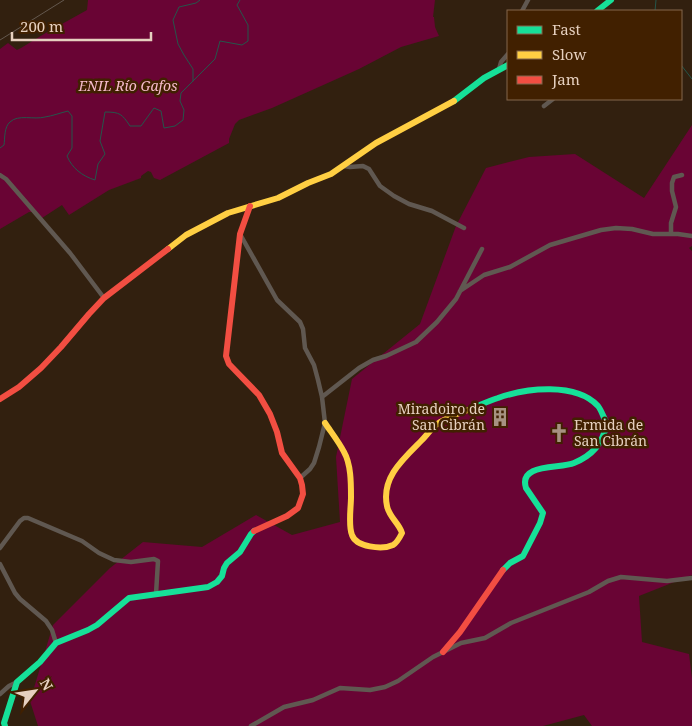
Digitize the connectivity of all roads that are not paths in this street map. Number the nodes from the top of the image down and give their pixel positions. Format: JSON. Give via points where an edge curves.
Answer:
{"nodes":[{"id":1,"x":611,"y":0,"type":"edge"},
{"id":2,"x":599,"y":10,"type":"edge"},
{"id":3,"x":507,"y":55,"type":"edge"},
{"id":4,"x":507,"y":65,"type":"edge"},
{"id":5,"x":499,"y":69,"type":"junction"},
{"id":6,"x":552,"y":100,"type":"edge"},
{"id":7,"x":544,"y":106,"type":"dead end"},
{"id":8,"x":343,"y":166,"type":"junction"},
{"id":9,"x":0,"y":175,"type":"edge"},
{"id":10,"x":682,"y":175,"type":"dead end"},
{"id":11,"x":250,"y":206,"type":"junction"},
{"id":12,"x":464,"y":228,"type":"dead end"},
{"id":13,"x":240,"y":234,"type":"junction"},
{"id":14,"x":671,"y":234,"type":"junction"},
{"id":15,"x":692,"y":236,"type":"edge"},
{"id":16,"x":482,"y":249,"type":"dead end"},
{"id":17,"x":460,"y":291,"type":"junction"},
{"id":18,"x":104,"y":298,"type":"junction"},
{"id":19,"x":322,"y":397,"type":"junction"},
{"id":20,"x":0,"y":399,"type":"edge"},
{"id":21,"x":325,"y":423,"type":"junction"},
{"id":22,"x":300,"y":478,"type":"junction"},
{"id":23,"x":0,"y":548,"type":"edge"},
{"id":24,"x":0,"y":564,"type":"edge"},
{"id":25,"x":692,"y":578,"type":"edge"},
{"id":26,"x":156,"y":594,"type":"junction"},
{"id":27,"x":56,"y":643,"type":"junction"},
{"id":28,"x":443,"y":652,"type":"junction"},
{"id":29,"x":11,"y":689,"type":"junction"},
{"id":30,"x":0,"y":694,"type":"edge"},
{"id":31,"x":5,"y":726,"type":"edge"},
{"id":32,"x":251,"y":726,"type":"edge"}],
"edges":[{"from":1,"to":2,"type":"street"},
{"from":3,"to":5,"type":"street"},
{"from":4,"to":5,"type":"street"},
{"from":5,"to":8,"type":"street","via":[[454,102],[381,140]]},
{"from":6,"to":7,"type":"street"},
{"from":8,"to":11,"type":"street","via":[[278,198]]},
{"from":8,"to":12,"type":"street","via":[[370,169],[380,186],[394,196]]},
{"from":9,"to":18,"type":"street","via":[[70,253]]},
{"from":10,"to":14,"type":"street","via":[[674,177],[672,184],[676,208]]},
{"from":11,"to":13,"type":"street"},
{"from":11,"to":18,"type":"street","via":[[186,235]]},
{"from":13,"to":19,"type":"street","via":[[277,300],[300,322],[305,348],[314,365]]},
{"from":13,"to":22,"type":"street","via":[[226,356],[229,364],[259,395],[270,414],[282,453]]},
{"from":14,"to":15,"type":"street"},
{"from":14,"to":17,"type":"street","via":[[616,228],[601,230],[550,245],[510,267],[484,275]]},
{"from":16,"to":17,"type":"street"},
{"from":17,"to":19,"type":"street","via":[[437,322],[416,342],[372,360]]},
{"from":18,"to":20,"type":"street","via":[[47,362]]},
{"from":19,"to":21,"type":"street"},
{"from":21,"to":22,"type":"street","via":[[314,463]]},
{"from":21,"to":28,"type":"street","via":[[345,453],[349,467],[352,537],[367,546],[382,547],[393,545],[402,533],[387,507],[390,477],[397,465],[438,423],[499,397],[555,389],[581,394],[599,407],[607,424],[602,442],[577,462],[546,467],[528,474],[526,488],[540,506],[543,514],[540,523],[523,556],[510,563],[499,575]]},
{"from":22,"to":26,"type":"street","via":[[303,494],[298,508],[255,530],[224,568],[217,582],[208,587]]},
{"from":23,"to":26,"type":"street","via":[[20,521],[28,518],[114,560],[154,559],[158,562]]},
{"from":24,"to":27,"type":"street","via":[[15,593],[46,621]]},
{"from":25,"to":28,"type":"street","via":[[666,581],[621,577],[608,580],[589,592],[511,623],[484,638],[461,643]]},
{"from":26,"to":27,"type":"street","via":[[129,598],[88,630]]},
{"from":27,"to":29,"type":"street"},
{"from":28,"to":32,"type":"street","via":[[385,687],[370,690],[340,688],[313,700],[284,707]]},
{"from":29,"to":30,"type":"street"},
{"from":29,"to":31,"type":"street"}]}
